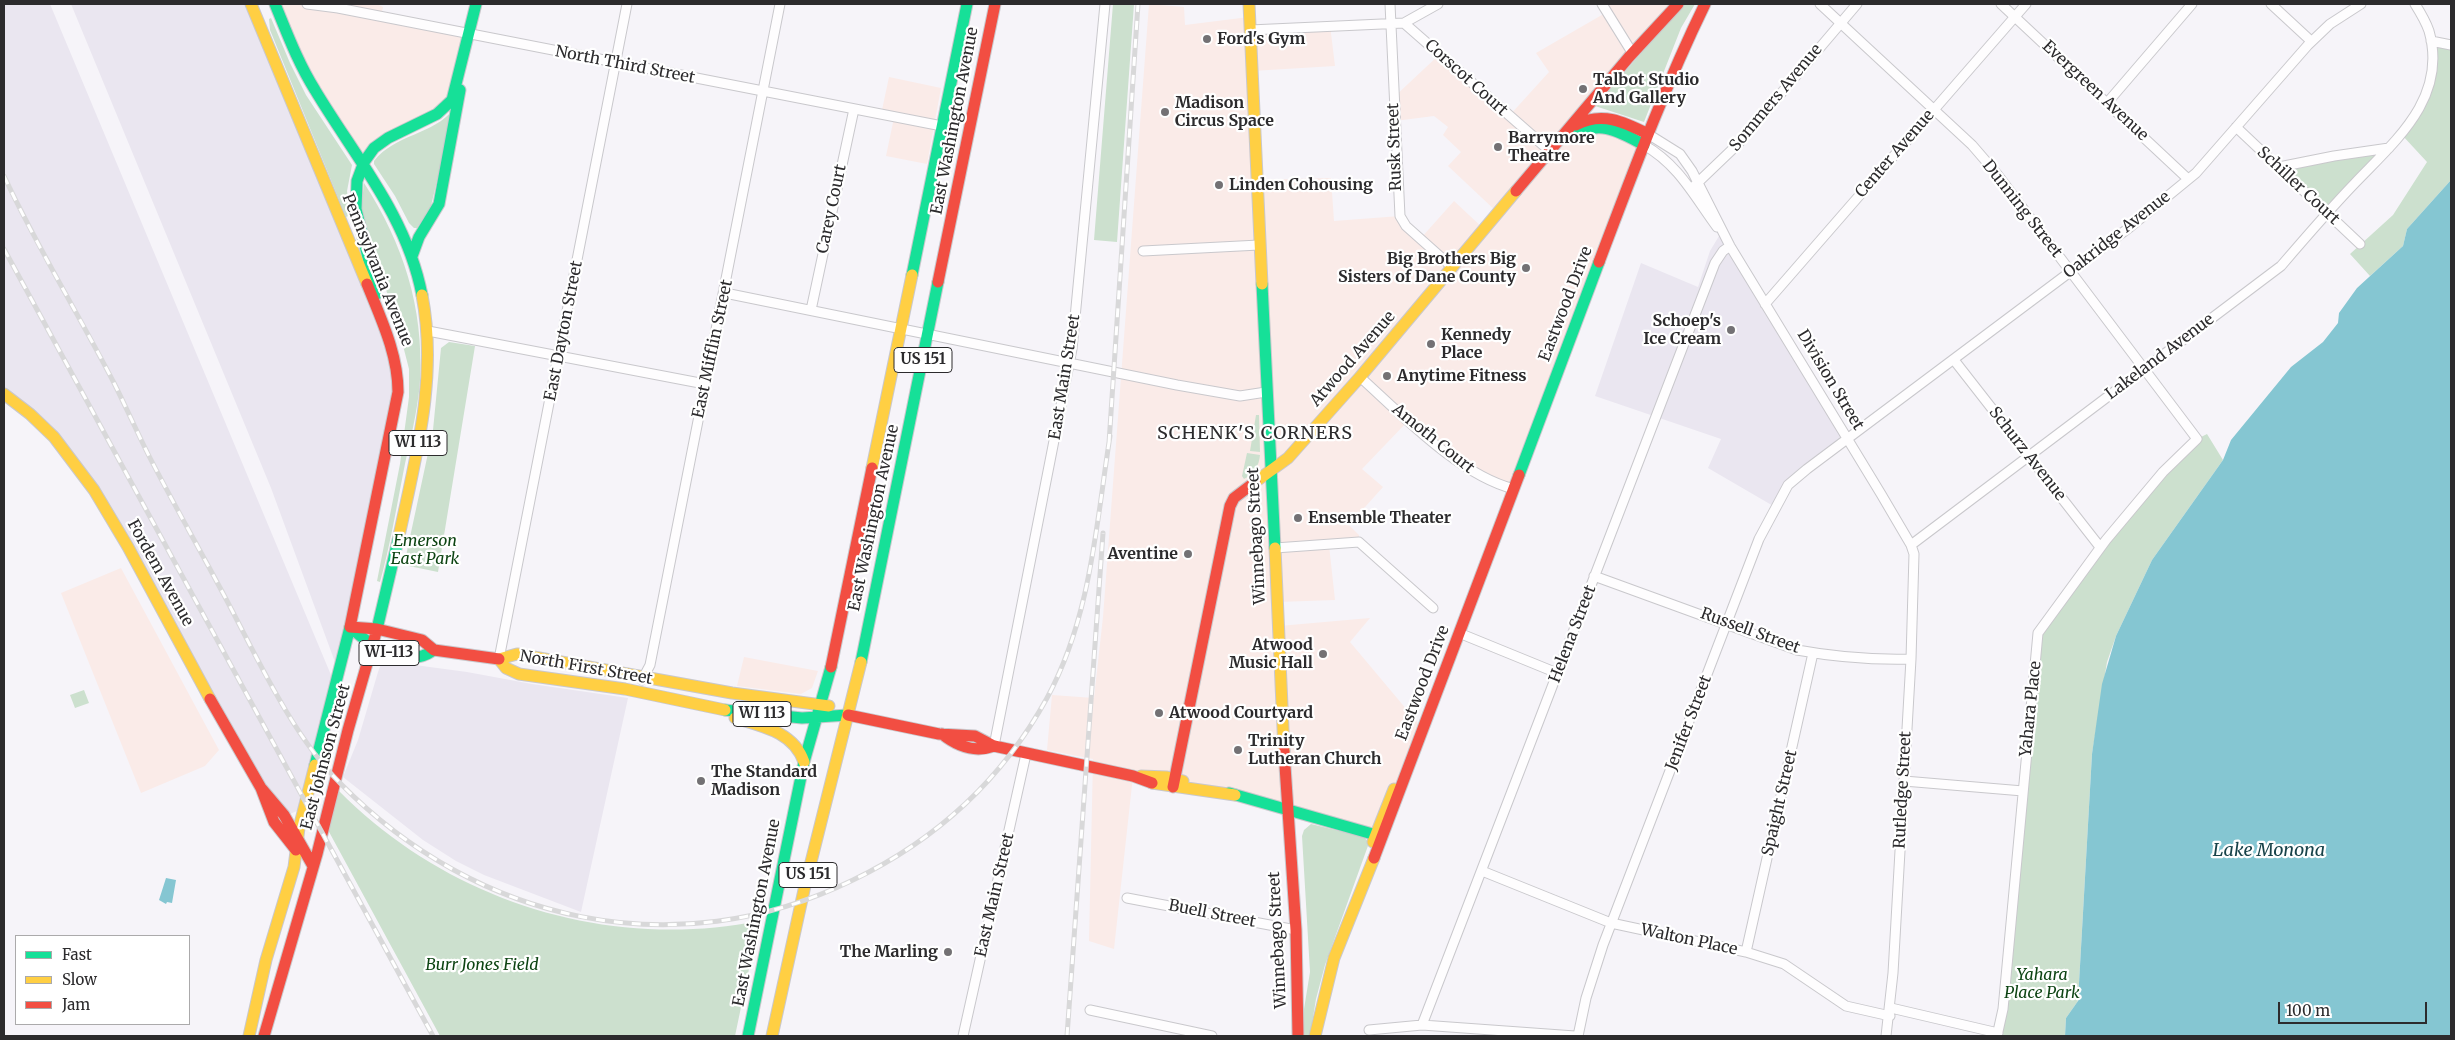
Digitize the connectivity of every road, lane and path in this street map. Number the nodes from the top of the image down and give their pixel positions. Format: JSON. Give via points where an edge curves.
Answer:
{"nodes":[{"id":1,"x":251,"y":4,"type":"edge"},
{"id":2,"x":275,"y":4,"type":"edge"},
{"id":3,"x":307,"y":4,"type":"edge"},
{"id":4,"x":476,"y":4,"type":"edge"},
{"id":5,"x":627,"y":4,"type":"edge"},
{"id":6,"x":780,"y":4,"type":"edge"},
{"id":7,"x":967,"y":4,"type":"edge"},
{"id":8,"x":995,"y":4,"type":"edge"},
{"id":9,"x":1105,"y":4,"type":"edge"},
{"id":10,"x":1249,"y":4,"type":"edge"},
{"id":11,"x":1390,"y":4,"type":"edge"},
{"id":12,"x":1438,"y":4,"type":"edge"},
{"id":13,"x":1602,"y":4,"type":"edge"},
{"id":14,"x":1678,"y":4,"type":"edge"},
{"id":15,"x":1705,"y":4,"type":"edge"},
{"id":16,"x":1820,"y":4,"type":"edge"},
{"id":17,"x":1857,"y":4,"type":"edge"},
{"id":18,"x":2002,"y":4,"type":"edge"},
{"id":19,"x":2026,"y":4,"type":"edge"},
{"id":20,"x":2192,"y":4,"type":"edge"},
{"id":21,"x":2271,"y":4,"type":"edge"},
{"id":22,"x":2361,"y":4,"type":"edge"},
{"id":23,"x":2415,"y":4,"type":"edge"},
{"id":24,"x":2015,"y":17,"type":"junction"},
{"id":25,"x":1840,"y":22,"type":"junction"},
{"id":26,"x":1392,"y":23,"type":"junction"},
{"id":27,"x":1404,"y":23,"type":"junction"},
{"id":28,"x":1250,"y":30,"type":"junction"},
{"id":29,"x":470,"y":34,"type":"junction"},
{"id":30,"x":2431,"y":41,"type":"junction"},
{"id":31,"x":2311,"y":42,"type":"junction"},
{"id":32,"x":2451,"y":45,"type":"edge"},
{"id":33,"x":467,"y":46,"type":"junction"},
{"id":34,"x":1633,"y":54,"type":"junction"},
{"id":35,"x":615,"y":63,"type":"junction"},
{"id":36,"x":762,"y":92,"type":"junction"},
{"id":37,"x":2107,"y":103,"type":"junction"},
{"id":38,"x":854,"y":109,"type":"junction"},
{"id":39,"x":1933,"y":110,"type":"junction"},
{"id":40,"x":942,"y":126,"type":"junction"},
{"id":41,"x":2236,"y":127,"type":"junction"},
{"id":42,"x":1568,"y":133,"type":"junction"},
{"id":43,"x":1646,"y":139,"type":"junction"},
{"id":44,"x":2389,"y":148,"type":"junction"},
{"id":45,"x":1551,"y":152,"type":"junction"},
{"id":46,"x":363,"y":164,"type":"junction"},
{"id":47,"x":2279,"y":168,"type":"junction"},
{"id":48,"x":2188,"y":179,"type":"junction"},
{"id":49,"x":1699,"y":182,"type":"junction"},
{"id":50,"x":1691,"y":189,"type":"junction"},
{"id":51,"x":2327,"y":212,"type":"junction"},
{"id":52,"x":1722,"y":231,"type":"junction"},
{"id":53,"x":2360,"y":244,"type":"dead end"},
{"id":54,"x":1259,"y":245,"type":"junction"},
{"id":55,"x":1730,"y":246,"type":"junction"},
{"id":56,"x":1143,"y":252,"type":"dead end"},
{"id":57,"x":412,"y":256,"type":"junction"},
{"id":58,"x":1452,"y":267,"type":"junction"},
{"id":59,"x":2071,"y":272,"type":"junction"},
{"id":60,"x":725,"y":293,"type":"junction"},
{"id":61,"x":1765,"y":304,"type":"junction"},
{"id":62,"x":811,"y":310,"type":"junction"},
{"id":63,"x":384,"y":325,"type":"junction"},
{"id":64,"x":901,"y":329,"type":"junction"},
{"id":65,"x":428,"y":331,"type":"junction"},
{"id":66,"x":928,"y":334,"type":"junction"},
{"id":67,"x":559,"y":356,"type":"junction"},
{"id":68,"x":1954,"y":360,"type":"junction"},
{"id":69,"x":1070,"y":362,"type":"junction"},
{"id":70,"x":2145,"y":368,"type":"junction"},
{"id":71,"x":1360,"y":377,"type":"junction"},
{"id":72,"x":705,"y":384,"type":"junction"},
{"id":73,"x":1266,"y":392,"type":"junction"},
{"id":74,"x":4,"y":394,"type":"edge"},
{"id":75,"x":2198,"y":438,"type":"joint"},
{"id":76,"x":1847,"y":439,"type":"junction"},
{"id":77,"x":2029,"y":457,"type":"junction"},
{"id":78,"x":1270,"y":471,"type":"junction"},
{"id":79,"x":1514,"y":489,"type":"junction"},
{"id":80,"x":1911,"y":545,"type":"junction"},
{"id":81,"x":1275,"y":548,"type":"junction"},
{"id":82,"x":2100,"y":548,"type":"junction"},
{"id":83,"x":1594,"y":576,"type":"junction"},
{"id":84,"x":359,"y":590,"type":"joint"},
{"id":85,"x":1433,"y":608,"type":"dead end"},
{"id":86,"x":1728,"y":623,"type":"junction"},
{"id":87,"x":350,"y":627,"type":"junction"},
{"id":88,"x":377,"y":629,"type":"junction"},
{"id":89,"x":1459,"y":634,"type":"junction"},
{"id":90,"x":374,"y":647,"type":"junction"},
{"id":91,"x":434,"y":650,"type":"junction"},
{"id":92,"x":1814,"y":653,"type":"junction"},
{"id":93,"x":499,"y":659,"type":"junction"},
{"id":94,"x":1911,"y":659,"type":"junction"},
{"id":95,"x":586,"y":666,"type":"junction"},
{"id":96,"x":1558,"y":673,"type":"junction"},
{"id":97,"x":643,"y":676,"type":"junction"},
{"id":98,"x":558,"y":680,"type":"junction"},
{"id":99,"x":639,"y":693,"type":"junction"},
{"id":100,"x":820,"y":704,"type":"junction"},
{"id":101,"x":708,"y":708,"type":"junction"},
{"id":102,"x":848,"y":715,"type":"junction"},
{"id":103,"x":816,"y":717,"type":"junction"},
{"id":104,"x":994,"y":746,"type":"junction"},
{"id":105,"x":1026,"y":754,"type":"junction"},
{"id":106,"x":1412,"y":759,"type":"junction"},
{"id":107,"x":804,"y":762,"type":"junction"},
{"id":108,"x":1904,"y":781,"type":"junction"},
{"id":109,"x":1174,"y":783,"type":"junction"},
{"id":110,"x":261,"y":788,"type":"junction"},
{"id":111,"x":2023,"y":792,"type":"junction"},
{"id":112,"x":271,"y":798,"type":"junction"},
{"id":113,"x":306,"y":803,"type":"junction"},
{"id":114,"x":1287,"y":808,"type":"junction"},
{"id":115,"x":322,"y":832,"type":"junction"},
{"id":116,"x":1376,"y":835,"type":"junction"},
{"id":117,"x":298,"y":837,"type":"junction"},
{"id":118,"x":301,"y":850,"type":"junction"},
{"id":119,"x":313,"y":866,"type":"junction"},
{"id":120,"x":1482,"y":872,"type":"junction"},
{"id":121,"x":1127,"y":898,"type":"dead end"},
{"id":122,"x":1351,"y":911,"type":"junction"},
{"id":123,"x":1612,"y":923,"type":"junction"},
{"id":124,"x":1296,"y":930,"type":"junction"},
{"id":125,"x":1746,"y":952,"type":"junction"},
{"id":126,"x":1090,"y":1010,"type":"dead end"},
{"id":127,"x":1891,"y":1012,"type":"junction"},
{"id":128,"x":1422,"y":1025,"type":"junction"},
{"id":129,"x":1369,"y":1030,"type":"dead end"},
{"id":130,"x":1998,"y":1034,"type":"edge"},
{"id":131,"x":249,"y":1036,"type":"edge"},
{"id":132,"x":264,"y":1036,"type":"edge"},
{"id":133,"x":748,"y":1036,"type":"edge"},
{"id":134,"x":772,"y":1036,"type":"edge"},
{"id":135,"x":963,"y":1036,"type":"edge"},
{"id":136,"x":1212,"y":1036,"type":"edge"},
{"id":137,"x":1298,"y":1036,"type":"edge"},
{"id":138,"x":1315,"y":1036,"type":"edge"},
{"id":139,"x":1577,"y":1036,"type":"edge"},
{"id":140,"x":1886,"y":1036,"type":"edge"}],
"edges":[{"from":1,"to":63,"type":"main road","name":"Pennsylvania Avenue","number":"WI 113"},
{"from":2,"to":46,"type":"main road","name":"Pennsylvania Avenue","number":"WI 113","via":[[302,68]]},
{"from":3,"to":29,"type":"street","name":"North Third Street"},
{"from":4,"to":29,"type":"main road"},
{"from":5,"to":35,"type":"street","name":"East Dayton Street"},
{"from":6,"to":36,"type":"street","name":"East Mifflin Street"},
{"from":7,"to":40,"type":"main road","name":"East Washington Avenue","number":"US 151"},
{"from":8,"to":66,"type":"main road","name":"East Washington Avenue","number":"US 151"},
{"from":9,"to":69,"type":"street","name":"East Main Street"},
{"from":10,"to":28,"type":"main road","name":"Winnebago Street"},
{"from":11,"to":26,"type":"street","name":"Rusk Street"},
{"from":12,"to":27,"type":"street"},
{"from":13,"to":34,"type":"street"},
{"from":14,"to":34,"type":"main road","name":"Atwood Avenue"},
{"from":15,"to":43,"type":"main road","name":"Eastwood Drive"},
{"from":16,"to":25,"type":"street","name":"Dunning Street"},
{"from":17,"to":25,"type":"street","name":"Sommers Avenue"},
{"from":18,"to":24,"type":"street","name":"Evergreen Avenue"},
{"from":19,"to":24,"type":"street","name":"Center Avenue"},
{"from":20,"to":37,"type":"street"},
{"from":21,"to":31,"type":"street"},
{"from":22,"to":31,"type":"street","name":"Oakridge Avenue","via":[[2330,24]]},
{"from":23,"to":30,"type":"street"},
{"from":24,"to":37,"type":"street","name":"Evergreen Avenue"},
{"from":24,"to":39,"type":"street","name":"Center Avenue"},
{"from":25,"to":39,"type":"street","name":"Dunning Street"},
{"from":25,"to":49,"type":"street","name":"Sommers Avenue","via":[[1738,144]]},
{"from":26,"to":27,"type":"street"},
{"from":26,"to":28,"type":"street"},
{"from":26,"to":58,"type":"street","name":"Rusk Street","via":[[1400,216],[1406,226]]},
{"from":27,"to":45,"type":"street","name":"Corscot Court"},
{"from":28,"to":54,"type":"main road","name":"Winnebago Street"},
{"from":29,"to":33,"type":"main road"},
{"from":29,"to":35,"type":"street","name":"North Third Street"},
{"from":30,"to":32,"type":"street"},
{"from":30,"to":44,"type":"street","name":"Lakeland Avenue","via":[[2430,78],[2426,93],[2416,116]]},
{"from":31,"to":41,"type":"street","name":"Oakridge Avenue"},
{"from":33,"to":46,"type":"main road","via":[[452,100],[447,106],[429,118],[390,135],[373,148]]},
{"from":33,"to":57,"type":"main road","via":[[439,204],[419,237]]},
{"from":34,"to":42,"type":"main road","name":"Atwood Avenue"},
{"from":35,"to":36,"type":"street","name":"North Third Street"},
{"from":35,"to":67,"type":"street","name":"East Dayton Street"},
{"from":36,"to":38,"type":"street","name":"North Third Street"},
{"from":36,"to":60,"type":"street","name":"East Mifflin Street"},
{"from":37,"to":48,"type":"street","name":"Evergreen Avenue"},
{"from":38,"to":40,"type":"street","name":"North Third Street"},
{"from":38,"to":62,"type":"street","name":"Carey Court"},
{"from":39,"to":59,"type":"street","name":"Dunning Street","via":[[1972,145]]},
{"from":39,"to":61,"type":"street","name":"Center Avenue"},
{"from":40,"to":64,"type":"main road","name":"East Washington Avenue","number":"US 151"},
{"from":41,"to":47,"type":"street","name":"Schiller Court"},
{"from":41,"to":48,"type":"street","name":"Oakridge Avenue"},
{"from":42,"to":43,"type":"main road","name":"Division Street","via":[[1598,125]]},
{"from":42,"to":45,"type":"main road","name":"Atwood Avenue"},
{"from":43,"to":49,"type":"street","name":"Division Street","via":[[1680,154]]},
{"from":43,"to":50,"type":"street","name":"Division Street"},
{"from":43,"to":79,"type":"main road","name":"Eastwood Drive"},
{"from":44,"to":47,"type":"street"},
{"from":44,"to":51,"type":"street","name":"Lakeland Avenue"},
{"from":45,"to":58,"type":"main road","name":"Atwood Avenue"},
{"from":46,"to":57,"type":"main road","name":"Pennsylvania Avenue","number":"WI 113","via":[[397,221]]},
{"from":46,"to":63,"type":"main road","via":[[357,180],[356,209]]},
{"from":47,"to":51,"type":"street","name":"Schiller Court"},
{"from":48,"to":59,"type":"street","name":"Oakridge Avenue"},
{"from":49,"to":50,"type":"street","name":"Sommers Avenue"},
{"from":49,"to":52,"type":"street","name":"Division Street"},
{"from":50,"to":52,"type":"street","name":"Division Street"},
{"from":51,"to":53,"type":"street","name":"Schiller Court"},
{"from":51,"to":70,"type":"street","name":"Lakeland Avenue","via":[[2281,266]]},
{"from":52,"to":55,"type":"street","name":"Division Street"},
{"from":54,"to":56,"type":"street"},
{"from":54,"to":73,"type":"main road","name":"Winnebago Street"},
{"from":55,"to":61,"type":"street","name":"Division Street"},
{"from":55,"to":83,"type":"street","name":"Helena Street","via":[[1715,263]]},
{"from":57,"to":65,"type":"main road","name":"East Johnson Street","number":"WI 113"},
{"from":58,"to":71,"type":"main road","name":"Atwood Avenue"},
{"from":59,"to":68,"type":"street","name":"Oakridge Avenue"},
{"from":59,"to":70,"type":"street","name":"Dunning Street"},
{"from":60,"to":62,"type":"street"},
{"from":60,"to":72,"type":"street","name":"East Mifflin Street"},
{"from":61,"to":76,"type":"street","name":"Division Street"},
{"from":62,"to":64,"type":"street"},
{"from":63,"to":84,"type":"main road","name":"Pennsylvania Avenue","number":"WI 113","via":[[398,370],[398,392]]},
{"from":64,"to":66,"type":"street"},
{"from":64,"to":100,"type":"main road","name":"East Washington Avenue","number":"US 151","via":[[839,631]]},
{"from":65,"to":67,"type":"street"},
{"from":65,"to":88,"type":"main road","name":"East Johnson Street","number":"WI 113","via":[[426,404]]},
{"from":66,"to":69,"type":"street"},
{"from":66,"to":102,"type":"main road","name":"East Washington Avenue","number":"US 151"},
{"from":67,"to":72,"type":"street"},
{"from":67,"to":93,"type":"street","name":"East Dayton Street"},
{"from":68,"to":76,"type":"street","name":"Oakridge Avenue"},
{"from":68,"to":77,"type":"street","name":"Schurz Avenue"},
{"from":69,"to":73,"type":"street","via":[[1234,395]]},
{"from":69,"to":104,"type":"street","name":"East Main Street"},
{"from":70,"to":75,"type":"street","name":"Dunning Street"},
{"from":70,"to":77,"type":"street","name":"Lakeland Avenue"},
{"from":71,"to":78,"type":"main road","name":"Atwood Avenue","via":[[1288,458]]},
{"from":71,"to":79,"type":"street","name":"Amoth Court","via":[[1467,469]]},
{"from":72,"to":97,"type":"street","name":"East Mifflin Street","via":[[650,665]]},
{"from":73,"to":78,"type":"main road","name":"Winnebago Street"},
{"from":74,"to":110,"type":"main road","name":"Fordem Avenue","via":[[44,427],[80,468]]},
{"from":75,"to":82,"type":"street","name":"Yahara Place","via":[[2163,472]]},
{"from":76,"to":80,"type":"street","name":"Division Street"},
{"from":76,"to":86,"type":"street","name":"Jenifer Street","via":[[1807,468],[1786,489],[1759,539]]},
{"from":77,"to":80,"type":"street","name":"Lakeland Avenue"},
{"from":77,"to":82,"type":"street","name":"Schurz Avenue"},
{"from":78,"to":81,"type":"main road","name":"Winnebago Street"},
{"from":78,"to":109,"type":"main road","name":"Atwood Avenue","via":[[1240,492],[1230,506]]},
{"from":79,"to":89,"type":"main road","name":"Eastwood Drive"},
{"from":80,"to":94,"type":"street","name":"Rutledge Street","via":[[1914,554]]},
{"from":81,"to":85,"type":"street","via":[[1359,542]]},
{"from":81,"to":114,"type":"main road","name":"Winnebago Street"},
{"from":82,"to":111,"type":"street","name":"Yahara Place","via":[[2038,633]]},
{"from":83,"to":86,"type":"street","name":"Russell Street"},
{"from":83,"to":96,"type":"street","name":"Helena Street"},
{"from":84,"to":87,"type":"main road","name":"East Johnson Street","number":"WI 113"},
{"from":86,"to":92,"type":"street","name":"Russell Street","via":[[1797,650]]},
{"from":86,"to":123,"type":"street","name":"Jenifer Street"},
{"from":87,"to":88,"type":"main road","number":"WI 113"},
{"from":87,"to":90,"type":"main road","number":"WI-113"},
{"from":87,"to":113,"type":"main road","name":"East Johnson Street"},
{"from":88,"to":90,"type":"main road","name":"East Johnson Street"},
{"from":88,"to":91,"type":"main road","number":"WI 113","via":[[424,641]]},
{"from":89,"to":96,"type":"street"},
{"from":89,"to":106,"type":"main road","name":"Eastwood Drive"},
{"from":90,"to":91,"type":"main road","number":"WI-113","via":[[384,653],[420,657]]},
{"from":90,"to":115,"type":"main road","name":"East Johnson Street","via":[[348,730]]},
{"from":91,"to":93,"type":"main road","number":"WI 113"},
{"from":92,"to":94,"type":"street","name":"Russell Street","via":[[1884,660]]},
{"from":92,"to":125,"type":"street","name":"Spaight Street"},
{"from":93,"to":95,"type":"main road","name":"North First Street","number":"WI 113","via":[[517,654]]},
{"from":93,"to":98,"type":"main road","name":"North First Street","number":"WI 113","via":[[512,672]]},
{"from":94,"to":108,"type":"street","name":"Rutledge Street"},
{"from":95,"to":97,"type":"main road","name":"North First Street","number":"WI 113"},
{"from":95,"to":98,"type":"main road","via":[[564,674]]},
{"from":96,"to":120,"type":"street","name":"Helena Street"},
{"from":97,"to":99,"type":"street","name":"East Mifflin Street"},
{"from":97,"to":100,"type":"main road","name":"North First Street","number":"WI 113","via":[[735,694]]},
{"from":98,"to":99,"type":"main road","name":"North First Street","number":"WI 113"},
{"from":99,"to":101,"type":"main road","name":"North First Street","number":"WI 113"},
{"from":100,"to":102,"type":"main road","number":"WI 113"},
{"from":100,"to":103,"type":"main road","name":"East Washington Avenue","number":"US 151"},
{"from":101,"to":103,"type":"main road","name":"North First Street","number":"WI 113","via":[[794,718]]},
{"from":101,"to":107,"type":"main road","via":[[788,738],[798,747]]},
{"from":102,"to":103,"type":"main road","number":"WI 113"},
{"from":102,"to":104,"type":"main road","via":[[942,734],[959,745],[984,749]]},
{"from":102,"to":134,"type":"main road","name":"East Washington Avenue","number":"US 151"},
{"from":103,"to":107,"type":"main road","name":"East Washington Avenue","number":"US 151"},
{"from":104,"to":105,"type":"main road"},
{"from":105,"to":109,"type":"main road"},
{"from":105,"to":135,"type":"street","name":"East Main Street"},
{"from":106,"to":116,"type":"main road","name":"Eastwood Drive","via":[[1398,781]]},
{"from":106,"to":122,"type":"main road","name":"Eastwood Drive","via":[[1394,812]]},
{"from":107,"to":133,"type":"main road","name":"East Washington Avenue","number":"US 151"},
{"from":108,"to":111,"type":"street"},
{"from":108,"to":127,"type":"street","name":"Rutledge Street"},
{"from":109,"to":114,"type":"main road"},
{"from":110,"to":112,"type":"main road","name":"Fordem Avenue"},
{"from":110,"to":118,"type":"main road","name":"Fordem Avenue","via":[[268,812],[284,839]]},
{"from":111,"to":130,"type":"street","name":"Yahara Place"},
{"from":112,"to":113,"type":"main road","via":[[283,812],[290,814]]},
{"from":112,"to":117,"type":"main road","name":"Fordem Avenue"},
{"from":113,"to":117,"type":"main road","name":"East Johnson Street"},
{"from":114,"to":116,"type":"main road"},
{"from":114,"to":124,"type":"main road","name":"Winnebago Street"},
{"from":115,"to":118,"type":"main road","via":[[313,844]]},
{"from":115,"to":119,"type":"main road","name":"East Johnson Street"},
{"from":116,"to":122,"type":"main road","name":"Eastwood Drive","via":[[1354,893]]},
{"from":117,"to":118,"type":"main road","name":"Fordem Avenue"},
{"from":118,"to":119,"type":"main road","name":"Fordem Avenue"},
{"from":118,"to":131,"type":"main road","name":"East Johnson Street","via":[[266,960]]},
{"from":119,"to":132,"type":"main road","name":"East Johnson Street"},
{"from":120,"to":123,"type":"street","name":"Walton Place"},
{"from":120,"to":128,"type":"street","name":"Helena Street"},
{"from":121,"to":124,"type":"street","name":"Buell Street"},
{"from":122,"to":138,"type":"main road","name":"Eastwood Drive","via":[[1326,983]]},
{"from":123,"to":125,"type":"street","name":"Walton Place"},
{"from":123,"to":139,"type":"street","name":"Jenifer Street","via":[[1594,969]]},
{"from":124,"to":137,"type":"main road","name":"Winnebago Street"},
{"from":125,"to":127,"type":"street","name":"Walton Place","via":[[1784,964],[1846,1006]]},
{"from":126,"to":136,"type":"street"},
{"from":127,"to":130,"type":"street","name":"Walton Place"},
{"from":127,"to":140,"type":"street","name":"Rutledge Street"},
{"from":128,"to":129,"type":"street"},
{"from":128,"to":139,"type":"street"}]}
